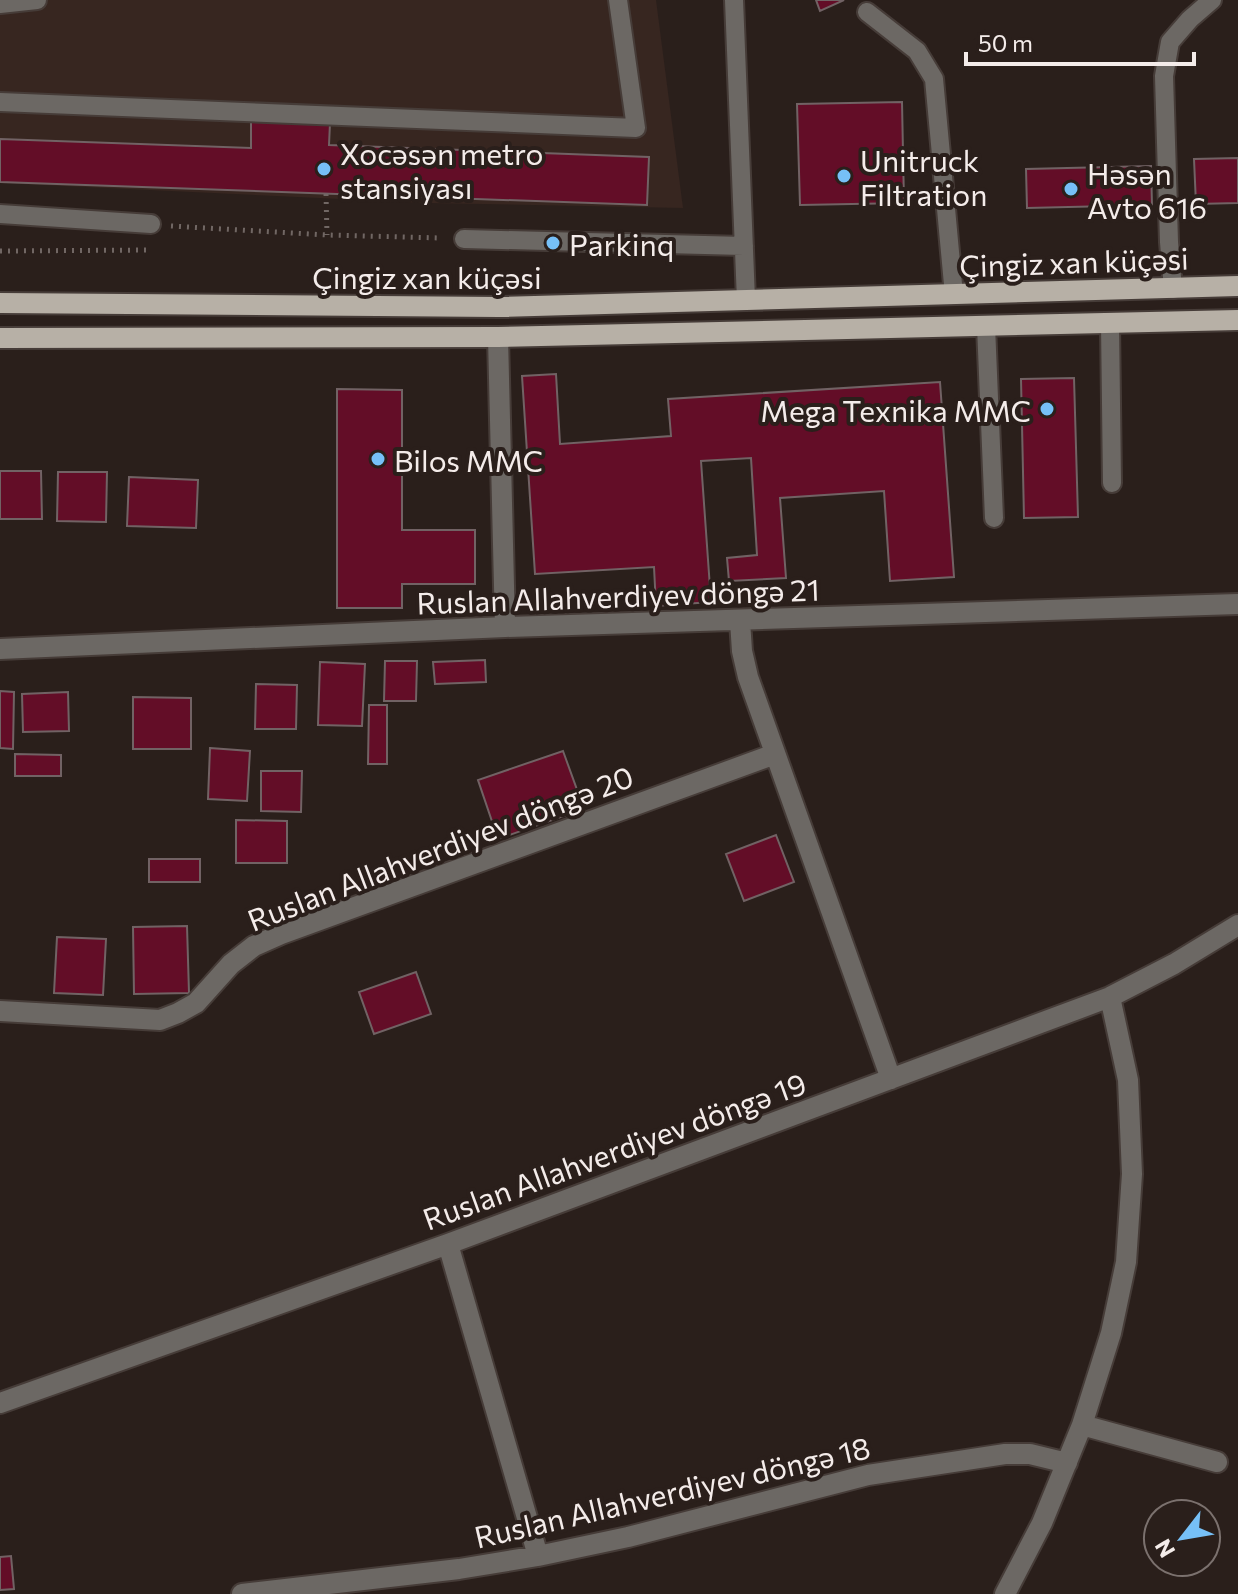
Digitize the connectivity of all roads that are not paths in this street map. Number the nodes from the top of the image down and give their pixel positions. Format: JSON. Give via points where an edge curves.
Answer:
{"nodes":[{"id":1,"x":37,"y":0,"type":"edge"},
{"id":2,"x":618,"y":0,"type":"edge"},
{"id":3,"x":734,"y":0,"type":"edge"},
{"id":4,"x":1212,"y":0,"type":"edge"},
{"id":5,"x":0,"y":4,"type":"edge"},
{"id":6,"x":867,"y":12,"type":"dead end"},
{"id":7,"x":0,"y":102,"type":"edge"},
{"id":8,"x":0,"y":214,"type":"edge"},
{"id":9,"x":151,"y":224,"type":"road end"},
{"id":10,"x":464,"y":239,"type":"road end"},
{"id":11,"x":744,"y":246,"type":"junction"},
{"id":12,"x":1238,"y":286,"type":"edge"},
{"id":13,"x":1173,"y":289,"type":"junction"},
{"id":14,"x":954,"y":295,"type":"junction"},
{"id":15,"x":746,"y":300,"type":"junction"},
{"id":16,"x":0,"y":303,"type":"edge"},
{"id":17,"x":1238,"y":320,"type":"edge"},
{"id":18,"x":1110,"y":323,"type":"junction"},
{"id":19,"x":986,"y":326,"type":"junction"},
{"id":20,"x":498,"y":337,"type":"junction"},
{"id":21,"x":0,"y":338,"type":"edge"},
{"id":22,"x":1112,"y":483,"type":"dead end"},
{"id":23,"x":994,"y":518,"type":"dead end"},
{"id":24,"x":1238,"y":604,"type":"edge"},
{"id":25,"x":740,"y":621,"type":"junction"},
{"id":26,"x":505,"y":627,"type":"junction"},
{"id":27,"x":0,"y":649,"type":"edge"},
{"id":28,"x":775,"y":754,"type":"junction"},
{"id":29,"x":1238,"y":925,"type":"edge"},
{"id":30,"x":1110,"y":997,"type":"junction"},
{"id":31,"x":0,"y":1011,"type":"edge"},
{"id":32,"x":891,"y":1079,"type":"junction"},
{"id":33,"x":448,"y":1244,"type":"junction"},
{"id":34,"x":0,"y":1403,"type":"edge"},
{"id":35,"x":1082,"y":1425,"type":"junction"},
{"id":36,"x":1217,"y":1462,"type":"dead end"},
{"id":37,"x":1067,"y":1463,"type":"junction"},
{"id":38,"x":538,"y":1556,"type":"junction"},
{"id":39,"x":242,"y":1594,"type":"edge"},
{"id":40,"x":1005,"y":1594,"type":"edge"}],
"edges":[{"from":1,"to":5,"type":"lane"},
{"from":2,"to":7,"type":"lane","via":[[636,128]]},
{"from":3,"to":11,"type":"lane"},
{"from":4,"to":13,"type":"lane","via":[[1170,42],[1164,76]]},
{"from":6,"to":14,"type":"lane","via":[[917,51],[934,79]]},
{"from":8,"to":9,"type":"lane"},
{"from":10,"to":11,"type":"lane"},
{"from":11,"to":15,"type":"lane"},
{"from":12,"to":13,"type":"main road","name":"Çingiz xan küçəsi"},
{"from":13,"to":14,"type":"main road","name":"Çingiz xan küçəsi"},
{"from":14,"to":15,"type":"main road","name":"Çingiz xan küçəsi"},
{"from":15,"to":16,"type":"main road","name":"Çingiz xan küçəsi","via":[[499,307]]},
{"from":17,"to":18,"type":"main road","name":"Çingiz xan küçəsi"},
{"from":18,"to":19,"type":"main road","name":"Çingiz xan küçəsi"},
{"from":18,"to":22,"type":"lane"},
{"from":19,"to":20,"type":"main road","name":"Çingiz xan küçəsi"},
{"from":19,"to":23,"type":"lane"},
{"from":20,"to":21,"type":"main road","name":"Çingiz xan küçəsi"},
{"from":20,"to":26,"type":"street"},
{"from":24,"to":25,"type":"street","name":"Ruslan Allahverdiyev döngə 21"},
{"from":25,"to":26,"type":"street","name":"Ruslan Allahverdiyev döngə 21"},
{"from":25,"to":28,"type":"street","via":[[748,677]]},
{"from":26,"to":27,"type":"street","name":"Ruslan Allahverdiyev döngə 21"},
{"from":28,"to":31,"type":"street","name":"Ruslan Allahverdiyev döngə 20","via":[[281,934],[231,964],[196,1003],[160,1020]]},
{"from":28,"to":32,"type":"street"},
{"from":29,"to":30,"type":"street","name":"Ruslan Allahverdiyev döngə 19"},
{"from":30,"to":32,"type":"street","name":"Ruslan Allahverdiyev döngə 19"},
{"from":30,"to":35,"type":"street","via":[[1128,1080],[1132,1174],[1126,1262],[1111,1333]]},
{"from":32,"to":33,"type":"street","name":"Ruslan Allahverdiyev döngə 19"},
{"from":33,"to":34,"type":"street","name":"Ruslan Allahverdiyev döngə 19"},
{"from":33,"to":38,"type":"street"},
{"from":35,"to":36,"type":"street"},
{"from":35,"to":37,"type":"street"},
{"from":37,"to":38,"type":"street","name":"Ruslan Allahverdiyev döngə 18","via":[[1005,1454],[868,1475]]},
{"from":37,"to":40,"type":"street"},
{"from":38,"to":39,"type":"street","name":"Ruslan Allahverdiyev döngə 18"}]}
